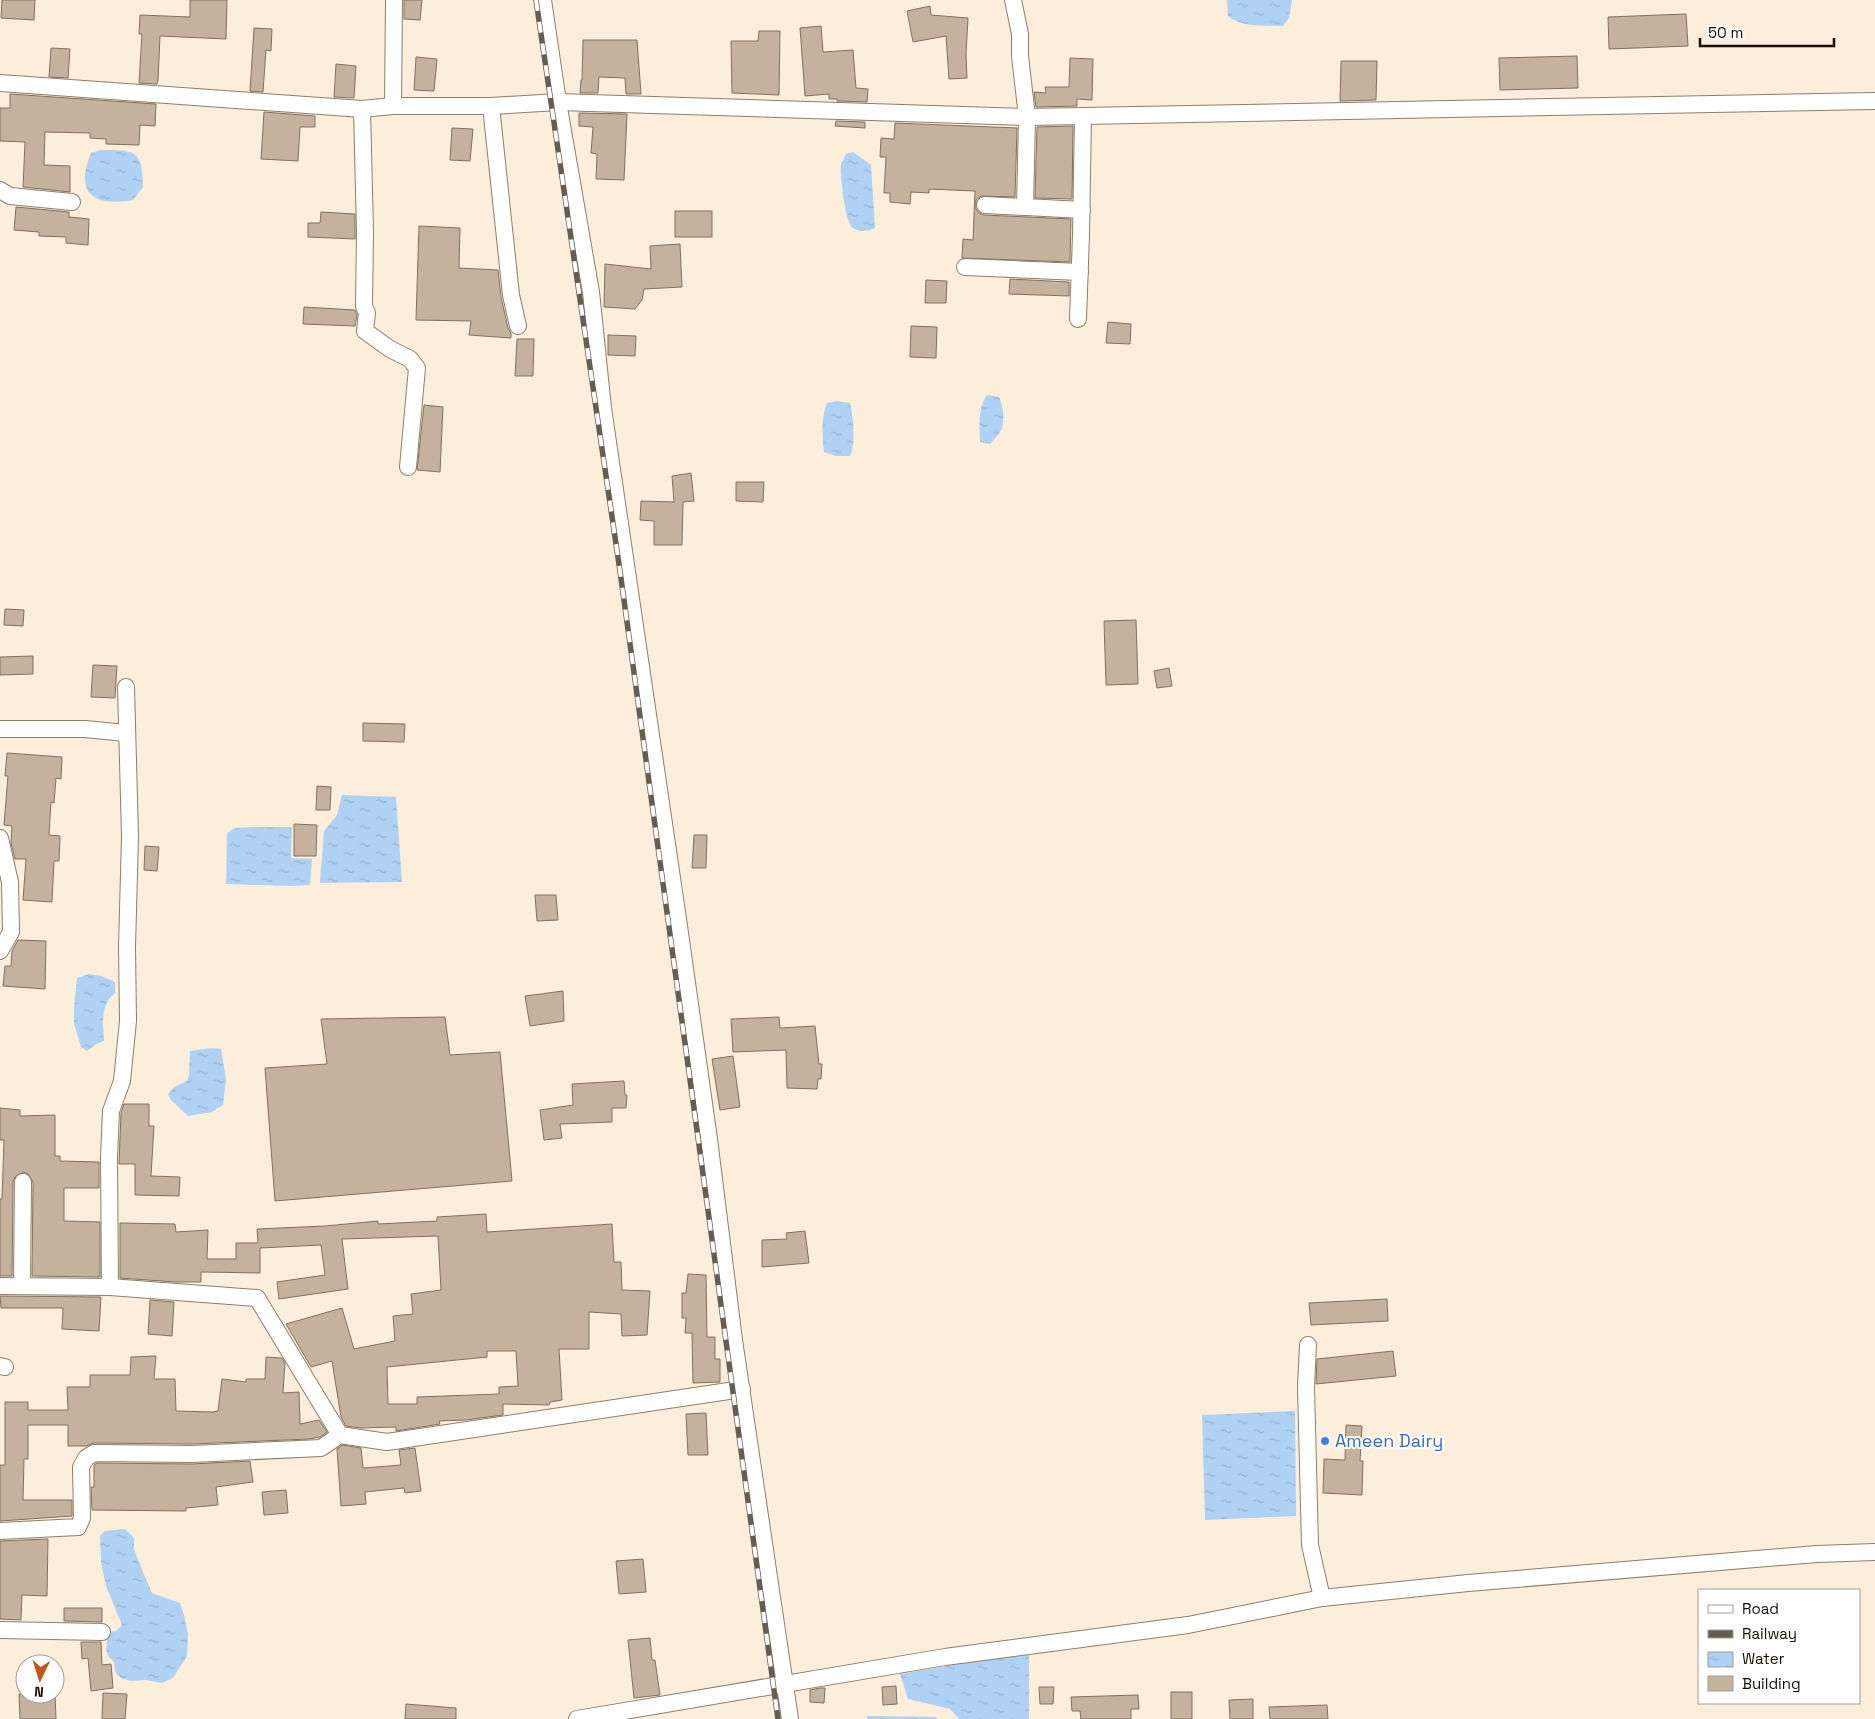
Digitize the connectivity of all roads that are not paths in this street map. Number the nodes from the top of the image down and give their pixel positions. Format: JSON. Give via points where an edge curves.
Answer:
{"nodes":[{"id":1,"x":394,"y":0,"type":"edge"},
{"id":2,"x":543,"y":0,"type":"edge"},
{"id":3,"x":1013,"y":0,"type":"edge"},
{"id":4,"x":0,"y":83,"type":"edge"},
{"id":5,"x":1875,"y":100,"type":"edge"},
{"id":6,"x":558,"y":102,"type":"junction"},
{"id":7,"x":393,"y":106,"type":"junction"},
{"id":8,"x":491,"y":106,"type":"junction"},
{"id":9,"x":362,"y":109,"type":"junction"},
{"id":10,"x":1083,"y":116,"type":"junction"},
{"id":11,"x":1027,"y":117,"type":"junction"},
{"id":12,"x":0,"y":190,"type":"edge"},
{"id":13,"x":72,"y":202,"type":"dead end"},
{"id":14,"x":985,"y":205,"type":"dead end"},
{"id":15,"x":1025,"y":207,"type":"junction"},
{"id":16,"x":1082,"y":210,"type":"junction"},
{"id":17,"x":965,"y":267,"type":"dead end"},
{"id":18,"x":1080,"y":272,"type":"junction"},
{"id":19,"x":1078,"y":319,"type":"dead end"},
{"id":20,"x":518,"y":326,"type":"dead end"},
{"id":21,"x":408,"y":467,"type":"dead end"},
{"id":22,"x":126,"y":688,"type":"dead end"},
{"id":23,"x":0,"y":729,"type":"edge"},
{"id":24,"x":126,"y":732,"type":"junction"},
{"id":25,"x":0,"y":838,"type":"edge"},
{"id":26,"x":0,"y":951,"type":"edge"},
{"id":27,"x":23,"y":1182,"type":"dead end"},
{"id":28,"x":0,"y":1286,"type":"edge"},
{"id":29,"x":22,"y":1286,"type":"junction"},
{"id":30,"x":110,"y":1287,"type":"junction"},
{"id":31,"x":1308,"y":1345,"type":"dead end"},
{"id":32,"x":742,"y":1389,"type":"junction"},
{"id":33,"x":340,"y":1435,"type":"junction"},
{"id":34,"x":0,"y":1531,"type":"edge"},
{"id":35,"x":1875,"y":1552,"type":"edge"},
{"id":36,"x":1322,"y":1598,"type":"junction"},
{"id":37,"x":0,"y":1630,"type":"edge"},
{"id":38,"x":102,"y":1632,"type":"dead end"},
{"id":39,"x":784,"y":1683,"type":"junction"},
{"id":40,"x":577,"y":1719,"type":"edge"},
{"id":41,"x":790,"y":1719,"type":"edge"}],
"edges":[{"from":1,"to":7,"type":"street"},
{"from":2,"to":6,"type":"street"},
{"from":3,"to":11,"type":"street","via":[[1020,34]]},
{"from":4,"to":9,"type":"street"},
{"from":5,"to":10,"type":"street"},
{"from":6,"to":8,"type":"street"},
{"from":6,"to":11,"type":"street"},
{"from":6,"to":32,"type":"street","via":[[591,292],[603,408],[678,919]]},
{"from":7,"to":8,"type":"street"},
{"from":7,"to":9,"type":"street"},
{"from":8,"to":20,"type":"street","via":[[511,295]]},
{"from":9,"to":21,"type":"street","via":[[366,331],[417,368]]},
{"from":10,"to":11,"type":"street"},
{"from":10,"to":16,"type":"street"},
{"from":11,"to":15,"type":"street"},
{"from":12,"to":13,"type":"street","via":[[10,196]]},
{"from":14,"to":15,"type":"street"},
{"from":15,"to":16,"type":"street"},
{"from":16,"to":18,"type":"street"},
{"from":17,"to":18,"type":"street"},
{"from":18,"to":19,"type":"street"},
{"from":22,"to":24,"type":"street"},
{"from":23,"to":24,"type":"street"},
{"from":24,"to":30,"type":"street","via":[[130,836],[128,1021],[122,1081],[111,1111]]},
{"from":25,"to":26,"type":"street","via":[[10,882],[11,932]]},
{"from":27,"to":29,"type":"street"},
{"from":28,"to":29,"type":"street"},
{"from":29,"to":30,"type":"street"},
{"from":30,"to":33,"type":"street","via":[[256,1298]]},
{"from":31,"to":36,"type":"street","via":[[1310,1545]]},
{"from":32,"to":33,"type":"street","via":[[387,1442]]},
{"from":32,"to":39,"type":"street"},
{"from":33,"to":34,"type":"street","via":[[321,1448],[192,1454],[94,1453],[81,1467],[82,1518],[78,1528]]},
{"from":35,"to":36,"type":"street","via":[[1478,1582]]},
{"from":36,"to":39,"type":"street","via":[[1188,1625],[945,1657]]},
{"from":37,"to":38,"type":"street"},
{"from":39,"to":40,"type":"street"},
{"from":39,"to":41,"type":"street"}]}
